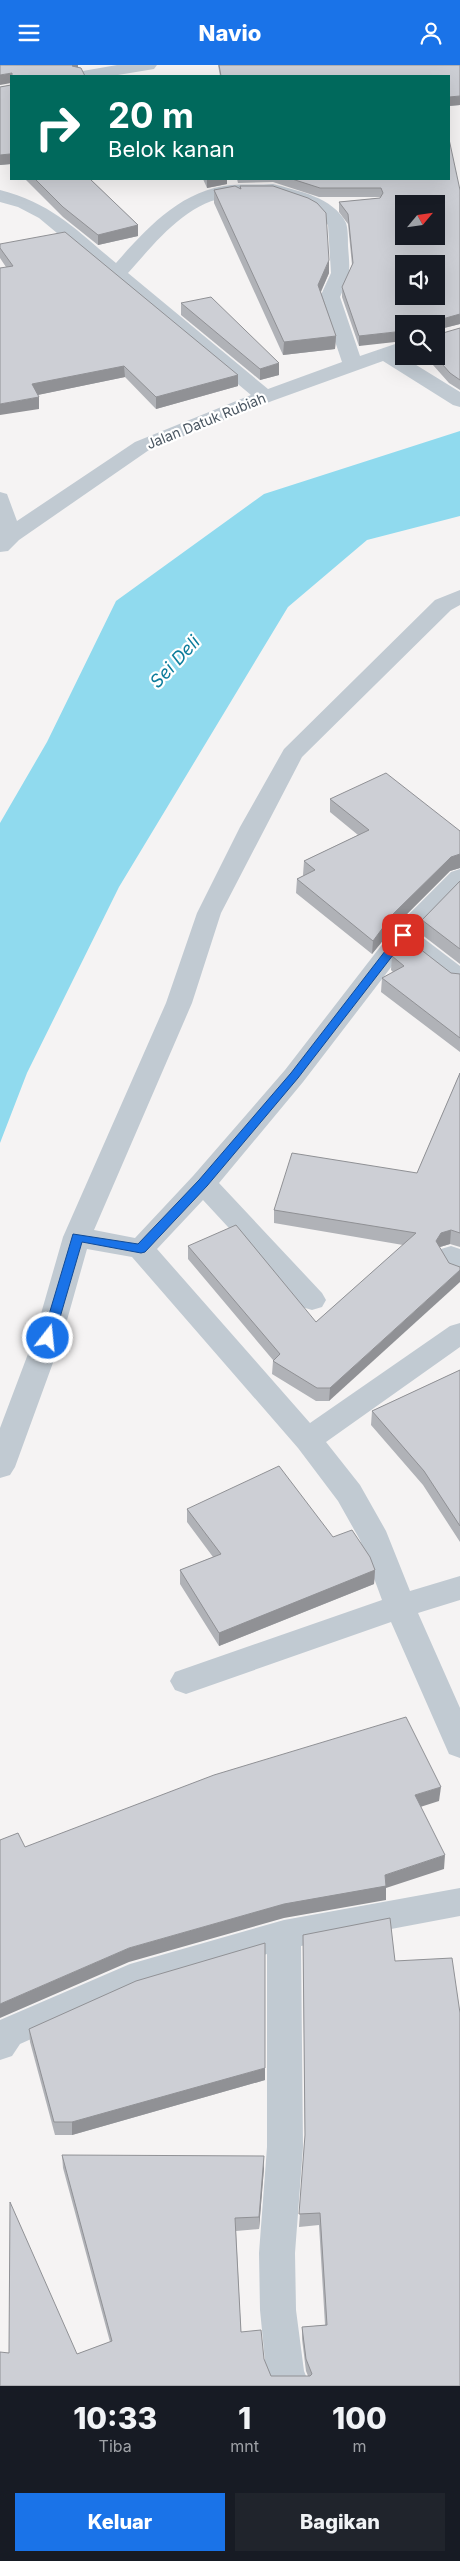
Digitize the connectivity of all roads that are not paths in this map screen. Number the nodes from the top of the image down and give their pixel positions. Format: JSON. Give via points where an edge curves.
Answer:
{"nodes":[{"id":1,"x":148,"y":65,"type":"edge"},
{"id":2,"x":89,"y":75,"type":"edge"},
{"id":3,"x":0,"y":196,"type":"edge"},
{"id":4,"x":344,"y":204,"type":"edge"},
{"id":5,"x":316,"y":205,"type":"junction"},
{"id":6,"x":118,"y":272,"type":"junction"},
{"id":7,"x":395,"y":350,"type":"edge"},
{"id":8,"x":384,"y":353,"type":"junction"},
{"id":9,"x":353,"y":364,"type":"junction"},
{"id":10,"x":265,"y":397,"type":"junction"},
{"id":11,"x":460,"y":401,"type":"edge"},
{"id":12,"x":0,"y":498,"type":"edge"},
{"id":13,"x":6,"y":541,"type":"edge"},
{"id":14,"x":460,"y":597,"type":"edge"},
{"id":15,"x":460,"y":877,"type":"edge"},
{"id":16,"x":403,"y":935,"type":"junction"},
{"id":17,"x":460,"y":979,"type":"edge"},
{"id":18,"x":203,"y":1183,"type":"junction"},
{"id":19,"x":77,"y":1237,"type":"junction"},
{"id":20,"x":141,"y":1249,"type":"junction"},
{"id":21,"x":312,"y":1299,"type":"dead end"},
{"id":22,"x":460,"y":1333,"type":"edge"},
{"id":23,"x":308,"y":1440,"type":"junction"},
{"id":24,"x":0,"y":1467,"type":"edge"},
{"id":25,"x":460,"y":1588,"type":"edge"},
{"id":26,"x":400,"y":1606,"type":"junction"},
{"id":27,"x":186,"y":1681,"type":"dead end"},
{"id":28,"x":460,"y":1745,"type":"edge"},
{"id":29,"x":460,"y":1902,"type":"edge"},
{"id":30,"x":284,"y":1935,"type":"junction"},
{"id":31,"x":0,"y":2045,"type":"edge"},
{"id":32,"x":291,"y":2386,"type":"edge"}],
"edges":[{"from":1,"to":2,"type":"street"},
{"from":3,"to":6,"type":"street","via":[[25,203],[46,214]]},
{"from":4,"to":5,"type":"street"},
{"from":5,"to":6,"type":"street","via":[[284,192],[259,188],[212,195],[174,215]]},
{"from":5,"to":9,"type":"street","via":[[337,224],[340,273],[330,297]]},
{"from":6,"to":10,"type":"street"},
{"from":7,"to":8,"type":"street","name":"Jalan Datuk Rubiah"},
{"from":8,"to":9,"type":"street","name":"Jalan Datuk Rubiah"},
{"from":8,"to":11,"type":"street"},
{"from":9,"to":10,"type":"street","name":"Jalan Datuk Rubiah"},
{"from":10,"to":13,"type":"street","name":"Jalan Datuk Rubiah","via":[[142,446]]},
{"from":12,"to":13,"type":"street"},
{"from":14,"to":19,"type":"street","via":[[444,605],[292,754],[209,913],[179,1003]]},
{"from":15,"to":16,"type":"street"},
{"from":16,"to":17,"type":"street"},
{"from":16,"to":18,"type":"street","via":[[294,1076]]},
{"from":18,"to":20,"type":"street"},
{"from":18,"to":21,"type":"street"},
{"from":19,"to":20,"type":"street"},
{"from":19,"to":24,"type":"street","via":[[48,1338]]},
{"from":20,"to":23,"type":"street"},
{"from":22,"to":23,"type":"street"},
{"from":23,"to":26,"type":"street","via":[[349,1493],[375,1539]]},
{"from":25,"to":26,"type":"street"},
{"from":26,"to":27,"type":"street"},
{"from":26,"to":28,"type":"street"},
{"from":29,"to":30,"type":"street"},
{"from":30,"to":31,"type":"street","via":[[130,1979],[8,2033]]},
{"from":30,"to":32,"type":"street","via":[[284,2147],[277,2253],[278,2310],[285,2371]]}]}
